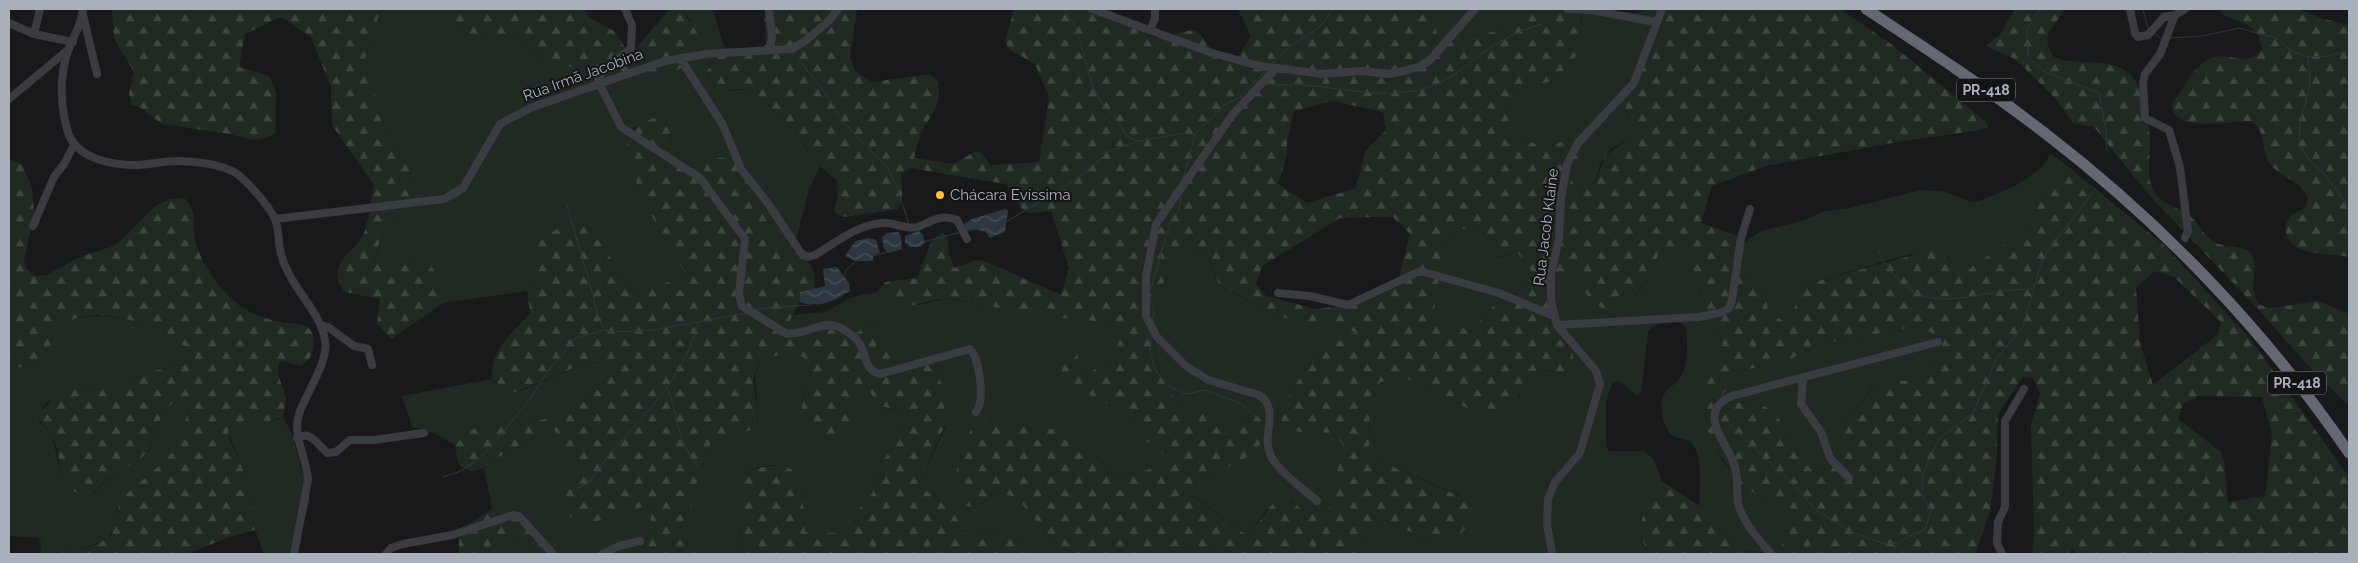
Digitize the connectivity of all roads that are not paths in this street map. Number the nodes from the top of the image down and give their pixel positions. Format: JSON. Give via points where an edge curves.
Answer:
{"nodes":[{"id":1,"x":40,"y":9,"type":"edge"},
{"id":2,"x":626,"y":9,"type":"edge"},
{"id":3,"x":769,"y":9,"type":"edge"},
{"id":4,"x":838,"y":9,"type":"edge"},
{"id":5,"x":1092,"y":9,"type":"edge"},
{"id":6,"x":1155,"y":9,"type":"edge"},
{"id":7,"x":1475,"y":9,"type":"edge"},
{"id":8,"x":1568,"y":9,"type":"edge"},
{"id":9,"x":1662,"y":9,"type":"edge"},
{"id":10,"x":1866,"y":9,"type":"edge"},
{"id":11,"x":2130,"y":9,"type":"edge"},
{"id":12,"x":2184,"y":9,"type":"edge"},
{"id":13,"x":83,"y":12,"type":"edge"},
{"id":14,"x":2174,"y":15,"type":"junction"},
{"id":15,"x":1655,"y":22,"type":"junction"},
{"id":16,"x":9,"y":24,"type":"edge"},
{"id":17,"x":1150,"y":30,"type":"junction"},
{"id":18,"x":34,"y":34,"type":"junction"},
{"id":19,"x":74,"y":42,"type":"junction"},
{"id":20,"x":69,"y":49,"type":"junction"},
{"id":21,"x":770,"y":50,"type":"junction"},
{"id":22,"x":680,"y":58,"type":"junction"},
{"id":23,"x":1276,"y":68,"type":"junction"},
{"id":24,"x":97,"y":74,"type":"dead end"},
{"id":25,"x":599,"y":83,"type":"junction"},
{"id":26,"x":9,"y":98,"type":"edge"},
{"id":27,"x":74,"y":145,"type":"junction"},
{"id":28,"x":1750,"y":210,"type":"dead end"},
{"id":29,"x":275,"y":219,"type":"junction"},
{"id":30,"x":33,"y":226,"type":"dead end"},
{"id":31,"x":2185,"y":238,"type":"dead end"},
{"id":32,"x":966,"y":239,"type":"dead end"},
{"id":33,"x":1278,"y":293,"type":"dead end"},
{"id":34,"x":1554,"y":316,"type":"junction"},
{"id":35,"x":321,"y":325,"type":"junction"},
{"id":36,"x":1557,"y":325,"type":"junction"},
{"id":37,"x":1938,"y":342,"type":"dead end"},
{"id":38,"x":372,"y":365,"type":"dead end"},
{"id":39,"x":1803,"y":378,"type":"junction"},
{"id":40,"x":2024,"y":388,"type":"dead end"},
{"id":41,"x":976,"y":412,"type":"dead end"},
{"id":42,"x":424,"y":433,"type":"dead end"},
{"id":43,"x":297,"y":438,"type":"junction"},
{"id":44,"x":2349,"y":453,"type":"edge"},
{"id":45,"x":1850,"y":478,"type":"dead end"},
{"id":46,"x":1317,"y":501,"type":"dead end"},
{"id":47,"x":640,"y":541,"type":"dead end"},
{"id":48,"x":294,"y":554,"type":"edge"},
{"id":49,"x":386,"y":554,"type":"edge"},
{"id":50,"x":553,"y":554,"type":"edge"},
{"id":51,"x":602,"y":554,"type":"edge"},
{"id":52,"x":1552,"y":554,"type":"edge"},
{"id":53,"x":1771,"y":554,"type":"edge"},
{"id":54,"x":2002,"y":554,"type":"edge"}],
"edges":[{"from":1,"to":18,"type":"street"},
{"from":2,"to":25,"type":"street","via":[[632,25],[631,48],[598,78]]},
{"from":3,"to":21,"type":"street"},
{"from":4,"to":21,"type":"street","name":"Rua Irmã Jacobina","via":[[806,41],[792,49]]},
{"from":5,"to":17,"type":"street"},
{"from":6,"to":17,"type":"street"},
{"from":7,"to":23,"type":"street","via":[[1429,61],[1419,67],[1390,74],[1360,71],[1322,74]]},
{"from":8,"to":15,"type":"street"},
{"from":9,"to":15,"type":"street"},
{"from":10,"to":44,"type":"highway","number":"PR-418","via":[[2024,117],[2135,210],[2240,315],[2310,399]]},
{"from":11,"to":14,"type":"street","via":[[2138,37],[2148,35],[2164,17]]},
{"from":12,"to":14,"type":"street"},
{"from":13,"to":19,"type":"street"},
{"from":13,"to":24,"type":"street"},
{"from":14,"to":31,"type":"street","via":[[2160,54],[2145,74],[2144,113],[2148,120],[2166,127],[2171,134],[2181,176],[2188,231]]},
{"from":15,"to":34,"type":"street","name":"Rua Jacob Klaine","via":[[1634,83],[1578,143],[1567,164],[1559,238],[1551,274]]},
{"from":16,"to":18,"type":"street"},
{"from":17,"to":23,"type":"street","via":[[1239,61]]},
{"from":18,"to":19,"type":"street"},
{"from":19,"to":20,"type":"street"},
{"from":20,"to":26,"type":"street"},
{"from":20,"to":27,"type":"street","via":[[60,92],[67,131]]},
{"from":21,"to":22,"type":"street","name":"Rua Irmã Jacobina"},
{"from":22,"to":25,"type":"street","name":"Rua Irmã Jacobina"},
{"from":22,"to":32,"type":"street","via":[[723,125],[741,169],[801,253],[815,256],[857,230],[873,225],[886,223],[915,228],[929,220],[947,216],[957,220]]},
{"from":23,"to":46,"type":"street","via":[[1232,114],[1156,224],[1146,276],[1146,316],[1157,336],[1186,366],[1208,380],[1266,400],[1270,413],[1269,454]]},
{"from":25,"to":29,"type":"street","name":"Rua Irmã Jacobina","via":[[530,108],[500,124],[462,188],[444,199]]},
{"from":25,"to":41,"type":"street","via":[[621,127],[700,178],[745,239],[739,294],[742,306],[793,335],[826,325],[838,326],[860,342],[868,367],[880,374],[970,349],[979,373],[981,402]]},
{"from":27,"to":29,"type":"street","via":[[99,160],[135,165],[178,161],[219,166],[236,174],[252,188]]},
{"from":27,"to":30,"type":"street","via":[[54,177]]},
{"from":28,"to":36,"type":"street","via":[[1741,238],[1732,300],[1723,312],[1699,317]]},
{"from":29,"to":35,"type":"street","via":[[280,251],[288,272]]},
{"from":33,"to":34,"type":"street","via":[[1348,305],[1420,271],[1499,294]]},
{"from":34,"to":36,"type":"street","name":"Rua Jacob Klaine"},
{"from":35,"to":38,"type":"street","via":[[354,346],[368,349]]},
{"from":35,"to":43,"type":"street","via":[[326,342],[325,355],[299,414]]},
{"from":36,"to":52,"type":"street","name":"Rua Jacob Klaine","via":[[1596,371],[1600,384],[1580,453],[1555,482],[1548,499],[1547,524]]},
{"from":37,"to":39,"type":"street"},
{"from":39,"to":45,"type":"street","via":[[1801,404],[1821,432],[1830,458]]},
{"from":39,"to":53,"type":"street","via":[[1732,396],[1715,414],[1718,434],[1735,468],[1740,510]]},
{"from":40,"to":54,"type":"street","via":[[2005,421],[2005,508],[1998,522],[1998,543]]},
{"from":42,"to":43,"type":"street","via":[[350,440],[332,453],[327,453],[310,435],[303,434]]},
{"from":43,"to":48,"type":"street","via":[[308,468],[308,480]]},
{"from":47,"to":51,"type":"street"},
{"from":49,"to":50,"type":"street","via":[[391,548],[403,544],[452,535],[513,515],[519,516]]}]}
